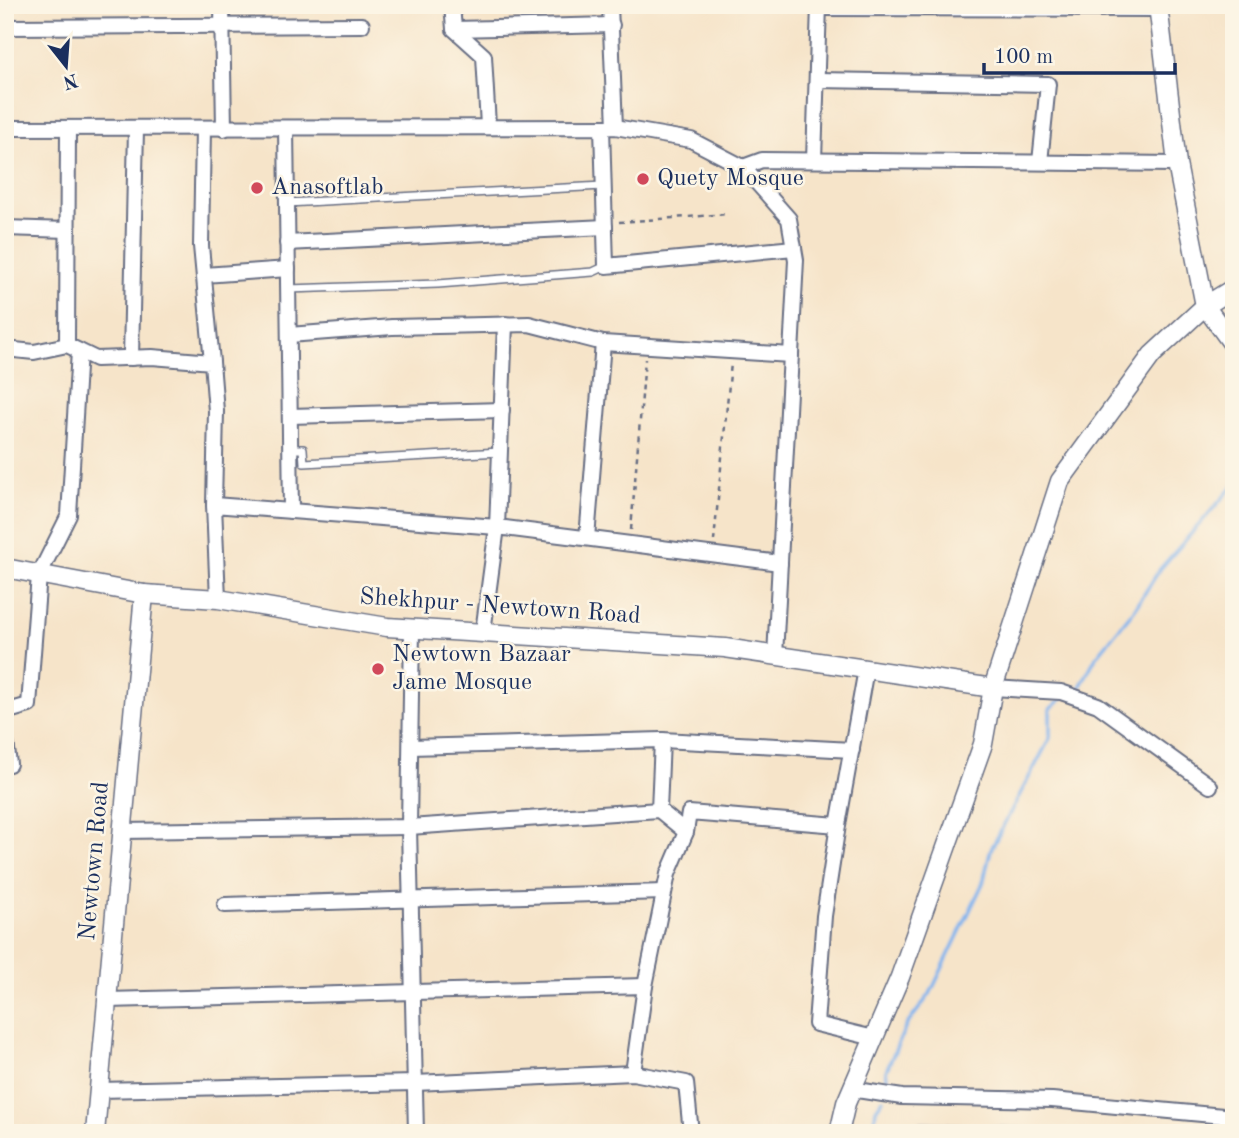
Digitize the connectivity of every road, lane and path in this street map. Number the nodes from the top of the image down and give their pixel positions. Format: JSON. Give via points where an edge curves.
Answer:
{"nodes":[{"id":1,"x":222,"y":5,"type":"edge"},
{"id":2,"x":452,"y":5,"type":"edge"},
{"id":3,"x":610,"y":5,"type":"edge"},
{"id":4,"x":819,"y":7,"type":"edge"},
{"id":5,"x":1158,"y":7,"type":"edge"},
{"id":6,"x":223,"y":25,"type":"junction"},
{"id":7,"x":362,"y":25,"type":"dead end"},
{"id":8,"x":612,"y":25,"type":"junction"},
{"id":9,"x":5,"y":27,"type":"edge"},
{"id":10,"x":454,"y":29,"type":"junction"},
{"id":11,"x":817,"y":80,"type":"junction"},
{"id":12,"x":488,"y":126,"type":"junction"},
{"id":13,"x":608,"y":127,"type":"junction"},
{"id":14,"x":5,"y":128,"type":"edge"},
{"id":15,"x":68,"y":128,"type":"junction"},
{"id":16,"x":136,"y":128,"type":"junction"},
{"id":17,"x":224,"y":128,"type":"junction"},
{"id":18,"x":286,"y":128,"type":"junction"},
{"id":19,"x":203,"y":129,"type":"junction"},
{"id":20,"x":814,"y":160,"type":"junction"},
{"id":21,"x":1040,"y":162,"type":"junction"},
{"id":22,"x":1177,"y":164,"type":"junction"},
{"id":23,"x":743,"y":167,"type":"junction"},
{"id":24,"x":604,"y":186,"type":"junction"},
{"id":25,"x":287,"y":203,"type":"junction"},
{"id":26,"x":728,"y":214,"type":"dead end"},
{"id":27,"x":605,"y":225,"type":"junction"},
{"id":28,"x":5,"y":229,"type":"edge"},
{"id":29,"x":68,"y":230,"type":"junction"},
{"id":30,"x":287,"y":243,"type":"junction"},
{"id":31,"x":794,"y":248,"type":"junction"},
{"id":32,"x":606,"y":266,"type":"junction"},
{"id":33,"x":288,"y":269,"type":"junction"},
{"id":34,"x":204,"y":275,"type":"junction"},
{"id":35,"x":1234,"y":288,"type":"edge"},
{"id":36,"x":288,"y":289,"type":"junction"},
{"id":37,"x":1205,"y":306,"type":"junction"},
{"id":38,"x":505,"y":324,"type":"junction"},
{"id":39,"x":289,"y":335,"type":"junction"},
{"id":40,"x":603,"y":343,"type":"junction"},
{"id":41,"x":646,"y":345,"type":"junction"},
{"id":42,"x":1234,"y":346,"type":"edge"},
{"id":43,"x":73,"y":348,"type":"junction"},
{"id":44,"x":5,"y":349,"type":"edge"},
{"id":45,"x":732,"y":351,"type":"junction"},
{"id":46,"x":791,"y":355,"type":"junction"},
{"id":47,"x":131,"y":358,"type":"junction"},
{"id":48,"x":212,"y":362,"type":"junction"},
{"id":49,"x":502,"y":410,"type":"junction"},
{"id":50,"x":290,"y":416,"type":"junction"},
{"id":51,"x":290,"y":449,"type":"junction"},
{"id":52,"x":500,"y":452,"type":"junction"},
{"id":53,"x":214,"y":505,"type":"junction"},
{"id":54,"x":291,"y":511,"type":"junction"},
{"id":55,"x":498,"y":527,"type":"junction"},
{"id":56,"x":587,"y":538,"type":"junction"},
{"id":57,"x":630,"y":544,"type":"junction"},
{"id":58,"x":712,"y":555,"type":"junction"},
{"id":59,"x":780,"y":564,"type":"junction"},
{"id":60,"x":5,"y":568,"type":"edge"},
{"id":61,"x":39,"y":575,"type":"junction"},
{"id":62,"x":144,"y":594,"type":"junction"},
{"id":63,"x":218,"y":598,"type":"junction"},
{"id":64,"x":412,"y":628,"type":"junction"},
{"id":65,"x":483,"y":632,"type":"junction"},
{"id":66,"x":775,"y":656,"type":"junction"},
{"id":67,"x":866,"y":669,"type":"junction"},
{"id":68,"x":993,"y":688,"type":"junction"},
{"id":69,"x":5,"y":712,"type":"edge"},
{"id":70,"x":5,"y":734,"type":"edge"},
{"id":71,"x":662,"y":740,"type":"junction"},
{"id":72,"x":411,"y":747,"type":"junction"},
{"id":73,"x":852,"y":750,"type":"junction"},
{"id":74,"x":9,"y":764,"type":"dead end"},
{"id":75,"x":1210,"y":786,"type":"dead end"},
{"id":76,"x":659,"y":810,"type":"junction"},
{"id":77,"x":838,"y":825,"type":"junction"},
{"id":78,"x":409,"y":827,"type":"junction"},
{"id":79,"x":122,"y":831,"type":"junction"},
{"id":80,"x":686,"y":832,"type":"junction"},
{"id":81,"x":664,"y":892,"type":"junction"},
{"id":82,"x":411,"y":900,"type":"junction"},
{"id":83,"x":225,"y":905,"type":"dead end"},
{"id":84,"x":645,"y":986,"type":"junction"},
{"id":85,"x":413,"y":993,"type":"junction"},
{"id":86,"x":107,"y":1000,"type":"junction"},
{"id":87,"x":874,"y":1038,"type":"junction"},
{"id":88,"x":633,"y":1073,"type":"junction"},
{"id":89,"x":415,"y":1083,"type":"junction"},
{"id":90,"x":852,"y":1089,"type":"junction"},
{"id":91,"x":99,"y":1090,"type":"junction"},
{"id":92,"x":1234,"y":1117,"type":"edge"},
{"id":93,"x":95,"y":1133,"type":"edge"},
{"id":94,"x":416,"y":1133,"type":"edge"},
{"id":95,"x":691,"y":1133,"type":"edge"},
{"id":96,"x":839,"y":1133,"type":"edge"}],
"edges":[{"from":1,"to":6,"type":"street"},
{"from":2,"to":10,"type":"street"},
{"from":3,"to":8,"type":"street"},
{"from":4,"to":5,"type":"street"},
{"from":4,"to":11,"type":"street"},
{"from":5,"to":22,"type":"street"},
{"from":6,"to":7,"type":"street"},
{"from":6,"to":9,"type":"street"},
{"from":6,"to":17,"type":"street"},
{"from":8,"to":10,"type":"street"},
{"from":8,"to":13,"type":"street"},
{"from":10,"to":12,"type":"street","via":[[484,56]]},
{"from":11,"to":20,"type":"street"},
{"from":11,"to":21,"type":"street","via":[[1048,84]]},
{"from":12,"to":13,"type":"street"},
{"from":12,"to":18,"type":"street"},
{"from":13,"to":23,"type":"street","via":[[691,140]]},
{"from":13,"to":24,"type":"street"},
{"from":14,"to":15,"type":"street"},
{"from":15,"to":16,"type":"street"},
{"from":15,"to":29,"type":"street"},
{"from":16,"to":19,"type":"street"},
{"from":16,"to":47,"type":"street"},
{"from":17,"to":18,"type":"street"},
{"from":17,"to":19,"type":"street"},
{"from":18,"to":25,"type":"street"},
{"from":19,"to":34,"type":"street"},
{"from":20,"to":21,"type":"street"},
{"from":20,"to":23,"type":"street","via":[[761,160]]},
{"from":21,"to":22,"type":"street"},
{"from":22,"to":37,"type":"street"},
{"from":23,"to":31,"type":"street","via":[[789,219]]},
{"from":24,"to":25,"type":"lane"},
{"from":24,"to":27,"type":"street"},
{"from":25,"to":30,"type":"street"},
{"from":26,"to":27,"type":"path"},
{"from":27,"to":30,"type":"street"},
{"from":27,"to":32,"type":"street"},
{"from":28,"to":29,"type":"street"},
{"from":29,"to":43,"type":"street"},
{"from":30,"to":33,"type":"street"},
{"from":31,"to":32,"type":"street"},
{"from":31,"to":46,"type":"street"},
{"from":32,"to":36,"type":"lane","via":[[593,272],[451,283]]},
{"from":33,"to":34,"type":"street"},
{"from":33,"to":36,"type":"street"},
{"from":34,"to":48,"type":"street"},
{"from":35,"to":37,"type":"street"},
{"from":36,"to":39,"type":"street"},
{"from":37,"to":42,"type":"street"},
{"from":37,"to":68,"type":"street","via":[[1152,355],[1060,481]]},
{"from":38,"to":39,"type":"street"},
{"from":38,"to":40,"type":"street","via":[[529,324]]},
{"from":38,"to":49,"type":"street"},
{"from":39,"to":50,"type":"street"},
{"from":40,"to":41,"type":"street"},
{"from":40,"to":56,"type":"street"},
{"from":41,"to":45,"type":"street"},
{"from":41,"to":57,"type":"path"},
{"from":43,"to":44,"type":"street"},
{"from":43,"to":47,"type":"street","via":[[96,359]]},
{"from":43,"to":61,"type":"street","via":[[69,515]]},
{"from":45,"to":46,"type":"street"},
{"from":45,"to":58,"type":"path"},
{"from":46,"to":59,"type":"street"},
{"from":47,"to":48,"type":"street"},
{"from":48,"to":53,"type":"street"},
{"from":49,"to":50,"type":"street"},
{"from":49,"to":52,"type":"street"},
{"from":50,"to":51,"type":"street"},
{"from":51,"to":52,"type":"lane","via":[[303,449],[304,463]]},
{"from":51,"to":54,"type":"street"},
{"from":52,"to":55,"type":"street"},
{"from":53,"to":54,"type":"street"},
{"from":53,"to":63,"type":"street"},
{"from":54,"to":55,"type":"street"},
{"from":55,"to":56,"type":"street"},
{"from":55,"to":65,"type":"street"},
{"from":56,"to":57,"type":"street"},
{"from":57,"to":58,"type":"street"},
{"from":58,"to":59,"type":"street"},
{"from":59,"to":66,"type":"street"},
{"from":60,"to":61,"type":"street","name":"Shekhpur - Newtown Road"},
{"from":61,"to":62,"type":"street","name":"Shekhpur - Newtown Road"},
{"from":61,"to":69,"type":"street","via":[[29,705]]},
{"from":62,"to":63,"type":"street","name":"Shekhpur - Newtown Road"},
{"from":62,"to":79,"type":"street","name":"Newtown Road"},
{"from":63,"to":64,"type":"street","name":"Shekhpur - Newtown Road"},
{"from":64,"to":65,"type":"street","name":"Shekhpur - Newtown Road"},
{"from":64,"to":72,"type":"street"},
{"from":65,"to":66,"type":"street","name":"Shekhpur - Newtown Road","via":[[725,648]]},
{"from":66,"to":67,"type":"street","name":"Shekhpur - Newtown Road"},
{"from":67,"to":68,"type":"street","name":"Shekhpur - Newtown Road"},
{"from":67,"to":73,"type":"street"},
{"from":68,"to":75,"type":"street","via":[[1060,692],[1098,705]]},
{"from":68,"to":87,"type":"street","via":[[983,744]]},
{"from":70,"to":74,"type":"street"},
{"from":71,"to":72,"type":"street"},
{"from":71,"to":73,"type":"street"},
{"from":71,"to":76,"type":"street"},
{"from":72,"to":78,"type":"street"},
{"from":73,"to":77,"type":"street"},
{"from":76,"to":78,"type":"street"},
{"from":76,"to":80,"type":"street"},
{"from":77,"to":80,"type":"street","via":[[689,813]]},
{"from":77,"to":87,"type":"street","via":[[824,916],[816,1024]]},
{"from":78,"to":79,"type":"street"},
{"from":78,"to":82,"type":"street"},
{"from":79,"to":86,"type":"street","name":"Newtown Road"},
{"from":80,"to":81,"type":"street"},
{"from":81,"to":82,"type":"street"},
{"from":81,"to":84,"type":"street"},
{"from":82,"to":83,"type":"street"},
{"from":82,"to":85,"type":"street"},
{"from":84,"to":85,"type":"street"},
{"from":84,"to":88,"type":"street"},
{"from":85,"to":86,"type":"street"},
{"from":85,"to":89,"type":"street"},
{"from":86,"to":91,"type":"street","name":"Newtown Road"},
{"from":87,"to":90,"type":"street"},
{"from":88,"to":89,"type":"street"},
{"from":88,"to":95,"type":"street","via":[[686,1083]]},
{"from":89,"to":91,"type":"street"},
{"from":89,"to":94,"type":"street"},
{"from":90,"to":92,"type":"street","via":[[902,1097],[1052,1100]]},
{"from":90,"to":96,"type":"street"},
{"from":91,"to":93,"type":"street","name":"Newtown Road"}]}
